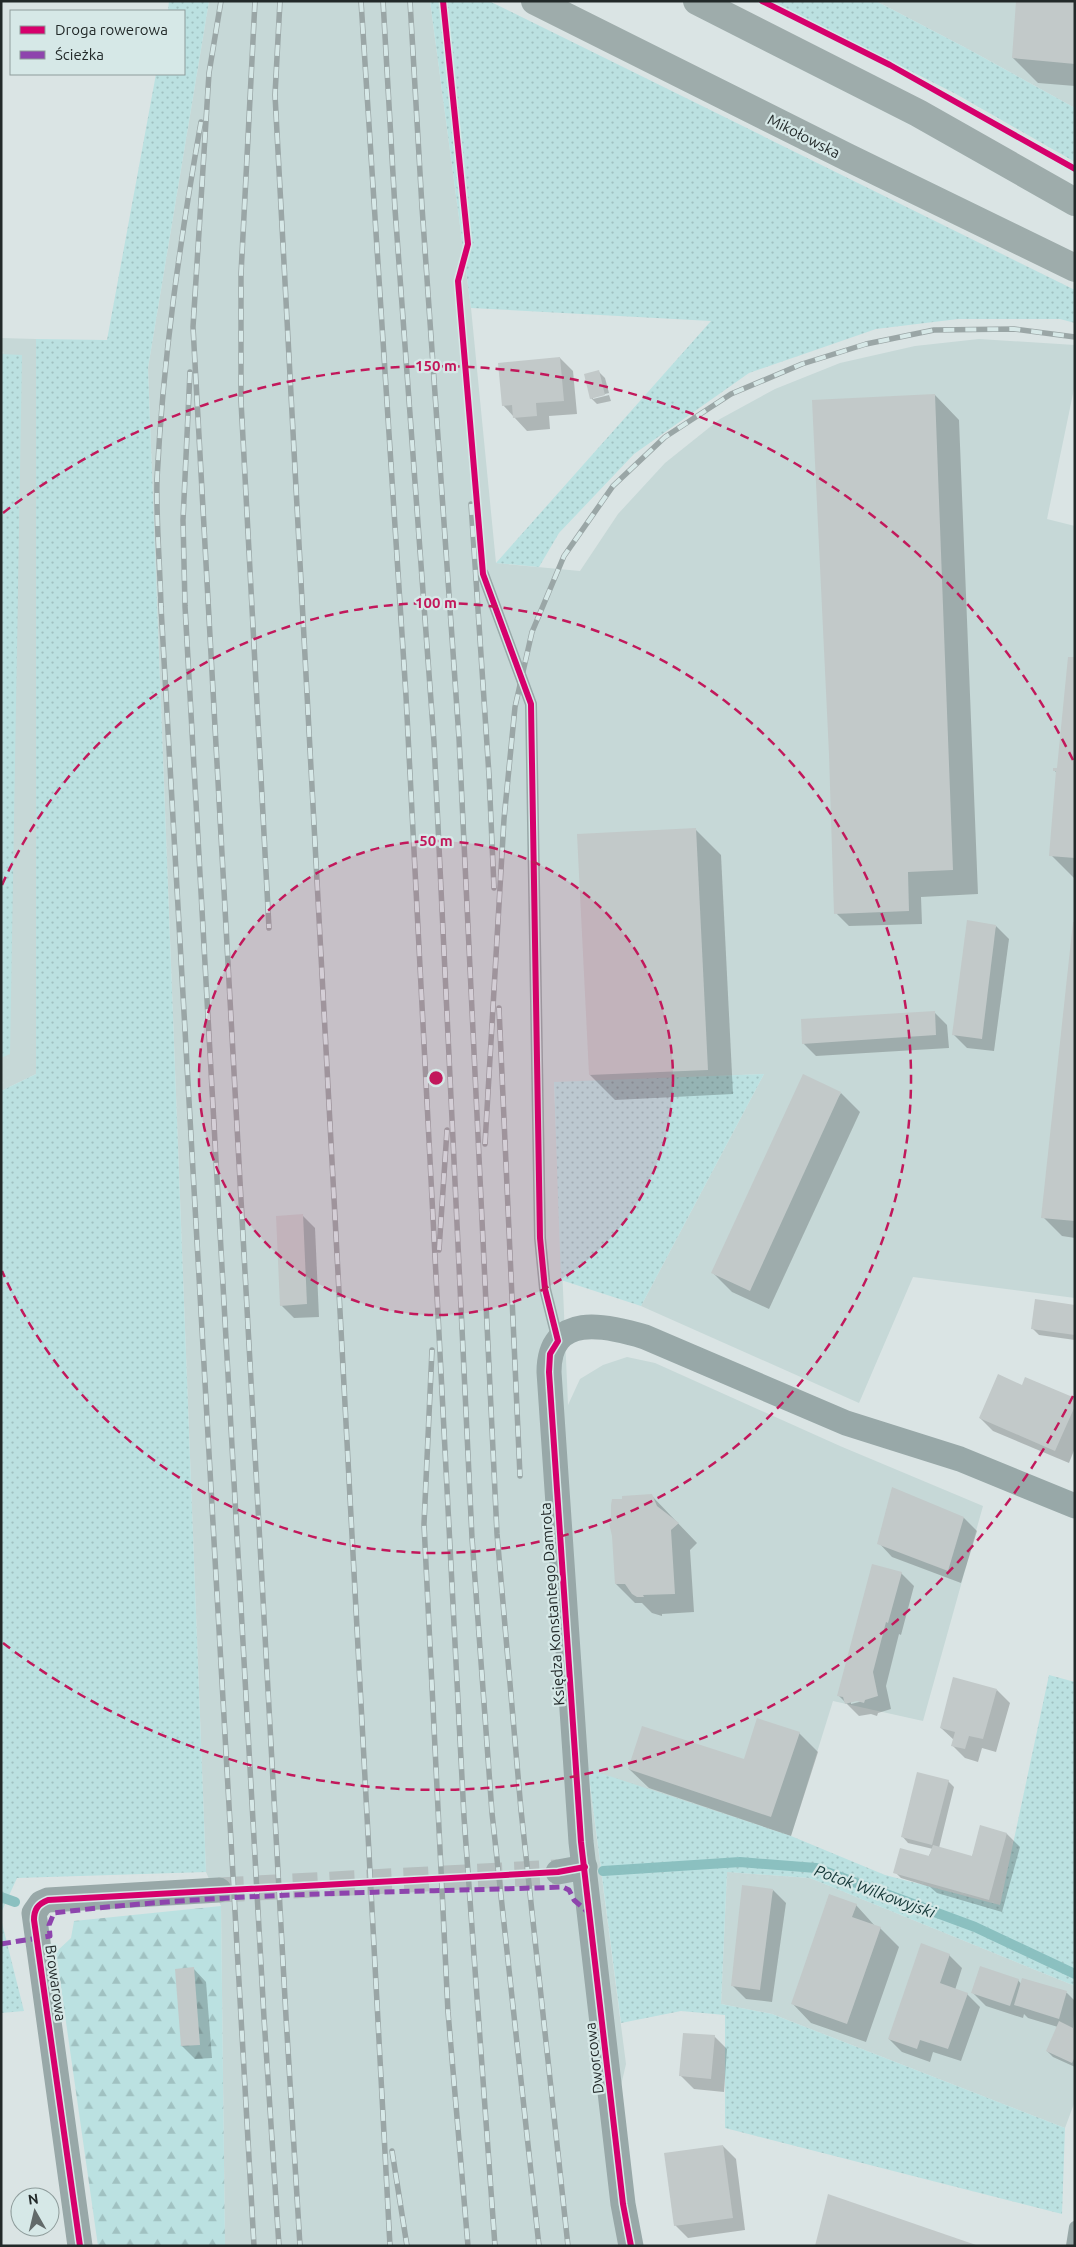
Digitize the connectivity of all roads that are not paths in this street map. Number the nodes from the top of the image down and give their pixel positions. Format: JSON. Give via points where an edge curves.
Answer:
{"nodes":[{"id":1,"x":535,"y":1,"type":"edge"},
{"id":2,"x":697,"y":1,"type":"edge"},
{"id":3,"x":1075,"y":202,"type":"edge"},
{"id":4,"x":1075,"y":268,"type":"edge"},
{"id":5,"x":482,"y":574,"type":"dead end"},
{"id":6,"x":558,"y":1341,"type":"junction"},
{"id":7,"x":1075,"y":1506,"type":"edge"},
{"id":8,"x":585,"y":1868,"type":"junction"},
{"id":9,"x":558,"y":1872,"type":"tunnel mouth"},
{"id":10,"x":219,"y":1890,"type":"tunnel mouth"},
{"id":11,"x":1075,"y":2227,"type":"edge"},
{"id":12,"x":80,"y":2246,"type":"edge"},
{"id":13,"x":631,"y":2246,"type":"edge"},
{"id":14,"x":1072,"y":2246,"type":"edge"}],
"edges":[{"from":1,"to":4,"type":"main road","name":"Mikołowska"},
{"from":2,"to":3,"type":"main road","via":[[918,113]]},
{"from":5,"to":6,"type":"lane","via":[[531,704],[540,1238],[545,1289]]},
{"from":6,"to":7,"type":"street","via":[[579,1327],[613,1327],[645,1337],[846,1424],[960,1459]]},
{"from":6,"to":8,"type":"street","name":"Księdza Konstantego Damrota","via":[[550,1354],[549,1372]]},
{"from":8,"to":9,"type":"street"},
{"from":8,"to":13,"type":"street","name":"Dworcowa","via":[[623,2204]]},
{"from":10,"to":12,"type":"street","name":"Browarowa","via":[[48,1900],[41,1903],[34,1913]]},
{"from":11,"to":14,"type":"lane"}]}
